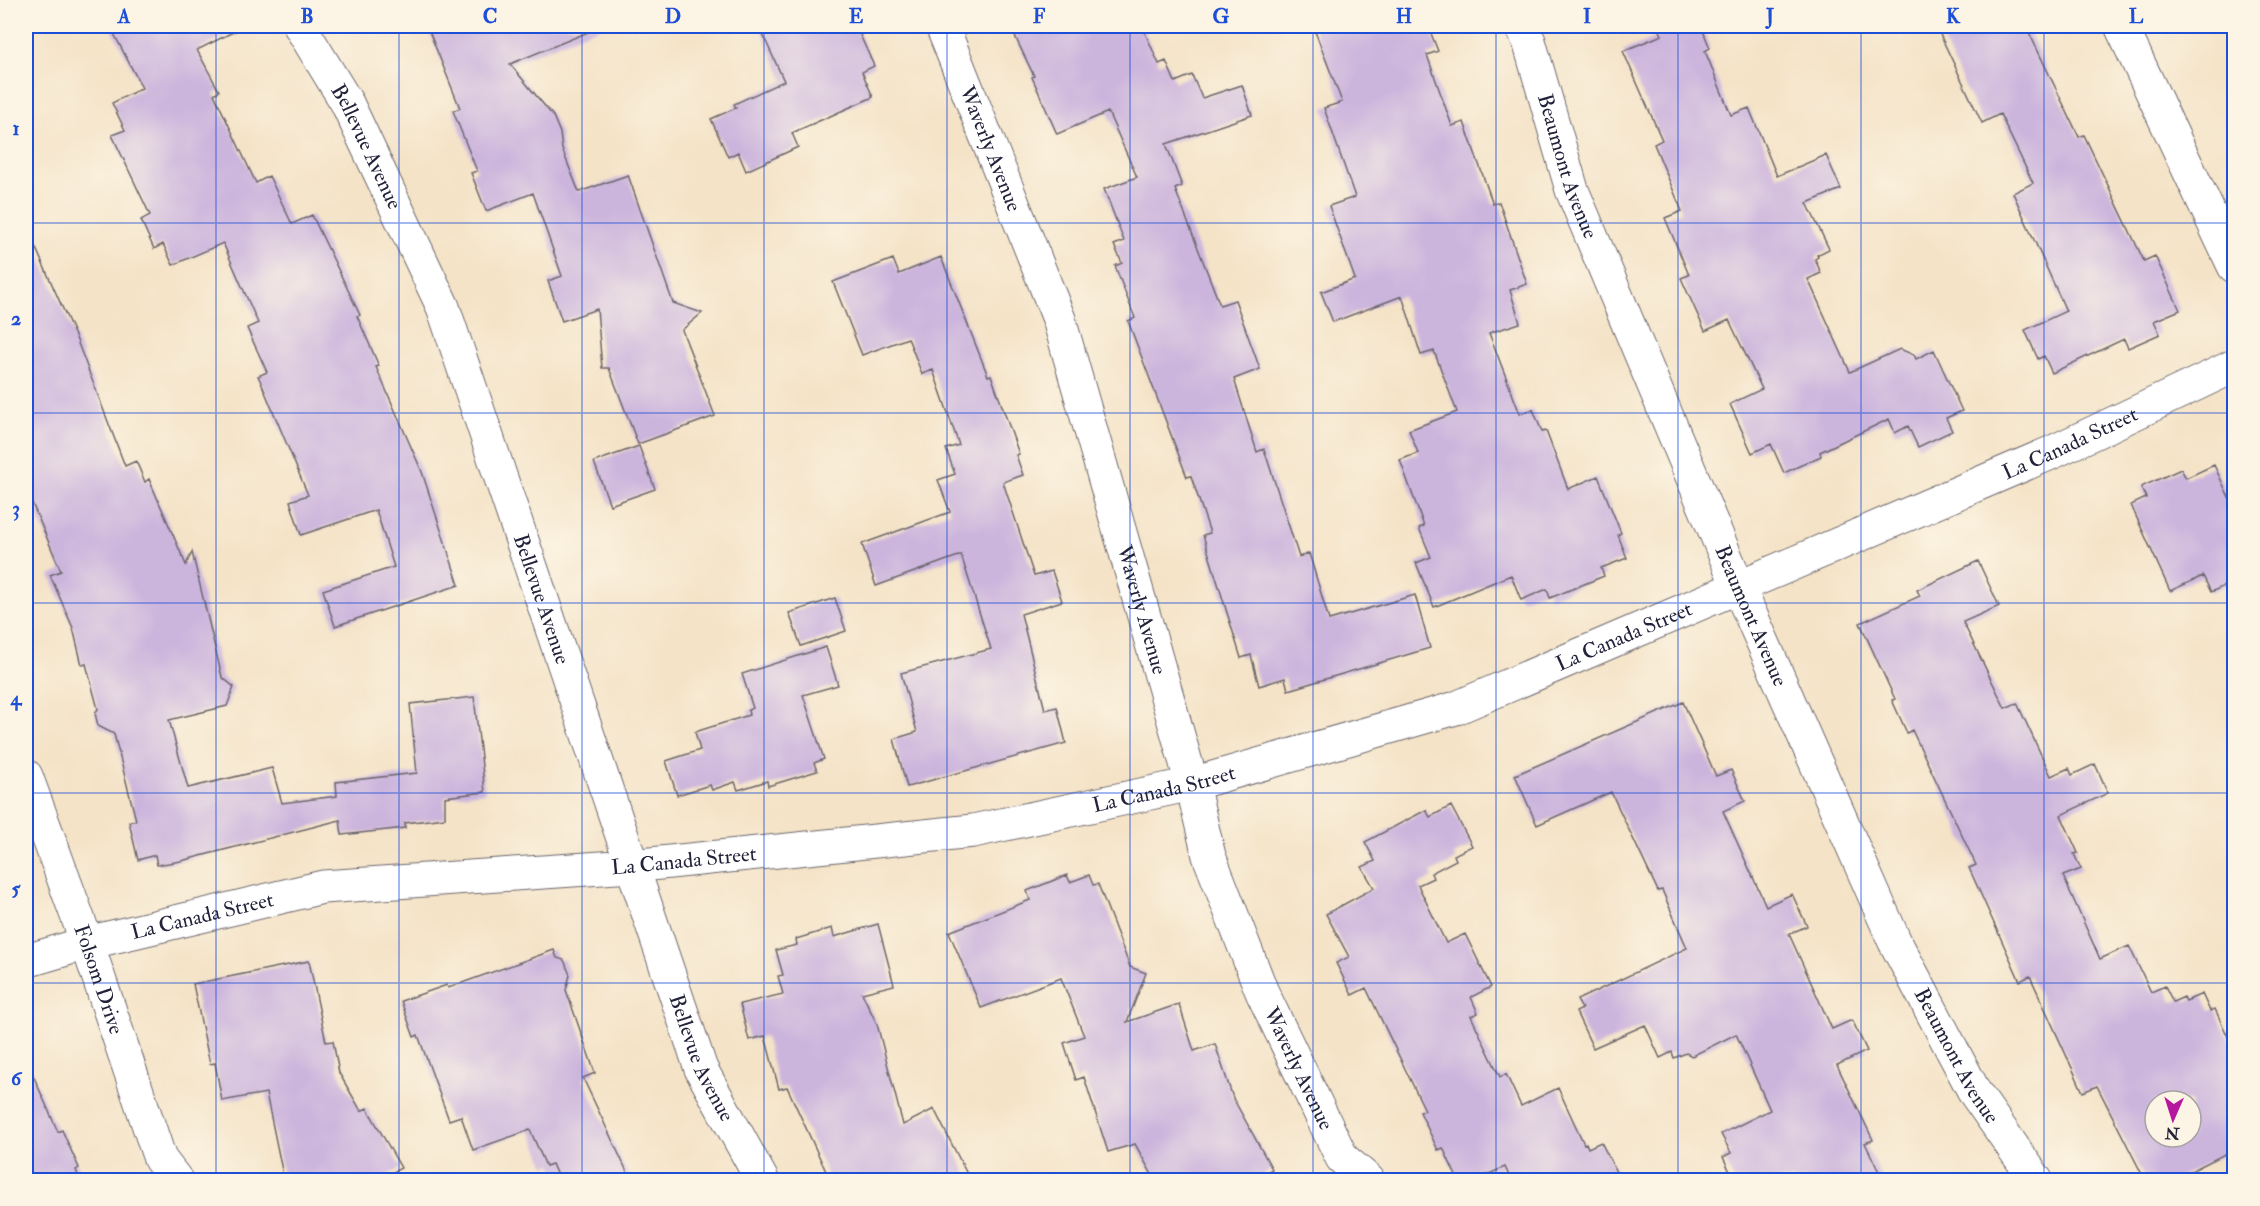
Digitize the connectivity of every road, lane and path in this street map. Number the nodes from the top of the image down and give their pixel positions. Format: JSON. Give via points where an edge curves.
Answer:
{"nodes":[{"id":1,"x":300,"y":26,"type":"edge"},
{"id":2,"x":942,"y":26,"type":"edge"},
{"id":3,"x":1521,"y":26,"type":"edge"},
{"id":4,"x":2121,"y":26,"type":"edge"},
{"id":5,"x":2235,"y":266,"type":"edge"},
{"id":6,"x":2235,"y":366,"type":"edge"},
{"id":7,"x":1738,"y":586,"type":"junction"},
{"id":8,"x":26,"y":776,"type":"edge"},
{"id":9,"x":1192,"y":784,"type":"junction"},
{"id":10,"x":631,"y":866,"type":"junction"},
{"id":11,"x":87,"y":943,"type":"junction"},
{"id":12,"x":26,"y":961,"type":"edge"},
{"id":13,"x":176,"y":1180,"type":"edge"},
{"id":14,"x":762,"y":1180,"type":"edge"},
{"id":15,"x":1368,"y":1180,"type":"edge"},
{"id":16,"x":2036,"y":1180,"type":"edge"}],
"edges":[{"from":1,"to":10,"type":"street","name":"Bellevue Avenue","via":[[347,103],[443,307]]},
{"from":2,"to":9,"type":"street","name":"Waverly Avenue","via":[[1059,319]]},
{"from":3,"to":7,"type":"street","name":"Beaumont Avenue","via":[[1572,190]]},
{"from":4,"to":5,"type":"street"},
{"from":6,"to":7,"type":"street","name":"La Canada Street","via":[[2053,452]]},
{"from":7,"to":9,"type":"street","name":"La Canada Street","via":[[1456,708]]},
{"from":7,"to":16,"type":"street","name":"Beaumont Avenue","via":[[1894,940],[1975,1093]]},
{"from":8,"to":11,"type":"street","name":"Folsom Drive"},
{"from":9,"to":10,"type":"street","name":"La Canada Street","via":[[973,831]]},
{"from":9,"to":15,"type":"street","name":"Waverly Avenue","via":[[1209,856],[1262,992],[1342,1158]]},
{"from":10,"to":11,"type":"street","name":"La Canada Street","via":[[323,887]]},
{"from":10,"to":14,"type":"street","name":"Bellevue Avenue","via":[[701,1069]]},
{"from":11,"to":12,"type":"street","name":"La Canada Street"},
{"from":11,"to":13,"type":"street","name":"Folsom Drive","via":[[160,1159]]}]}
